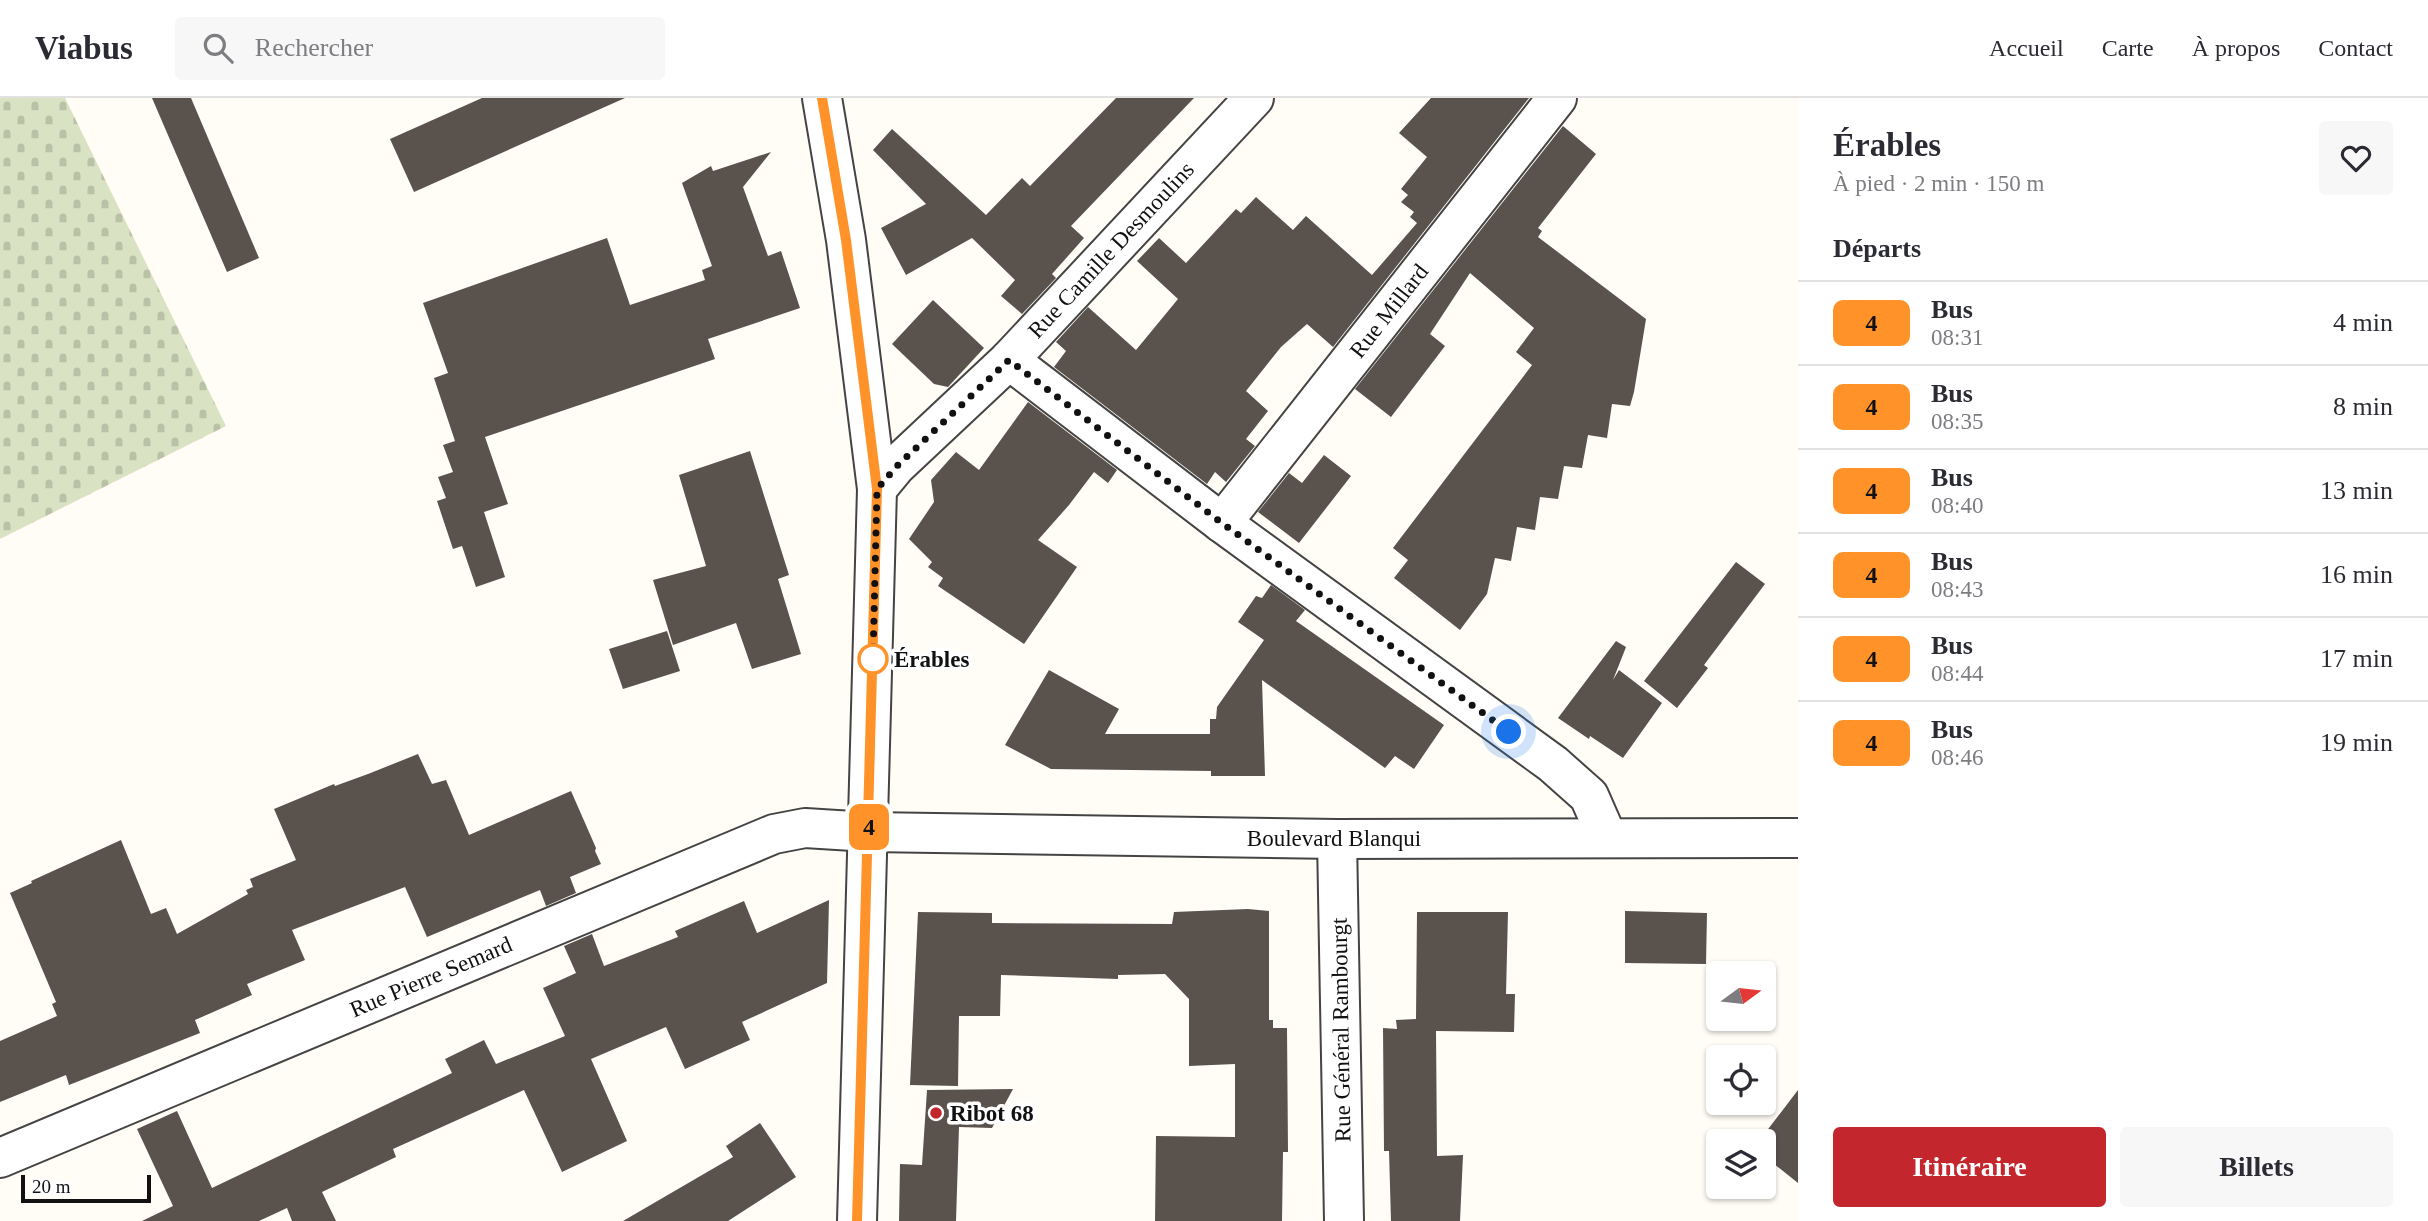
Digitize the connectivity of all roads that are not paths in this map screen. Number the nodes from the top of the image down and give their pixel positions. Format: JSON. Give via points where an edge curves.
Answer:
{"nodes":[{"id":1,"x":822,"y":98,"type":"edge"},
{"id":2,"x":1254,"y":98,"type":"edge"},
{"id":3,"x":1557,"y":98,"type":"edge"},
{"id":4,"x":1009,"y":360,"type":"junction"},
{"id":5,"x":877,"y":489,"type":"junction"},
{"id":6,"x":1222,"y":523,"type":"junction"},
{"id":7,"x":869,"y":832,"type":"junction"},
{"id":8,"x":1607,"y":837,"type":"junction"},
{"id":9,"x":1798,"y":838,"type":"edge"},
{"id":10,"x":1337,"y":839,"type":"junction"},
{"id":11,"x":0,"y":1158,"type":"edge"},
{"id":12,"x":857,"y":1221,"type":"edge"},
{"id":13,"x":1344,"y":1221,"type":"edge"}],
"edges":[{"from":1,"to":5,"type":"street","via":[[846,240]]},
{"from":2,"to":4,"type":"street","name":"Rue Camille Desmoulins"},
{"from":3,"to":6,"type":"street","name":"Rue Millard"},
{"from":4,"to":5,"type":"street","name":"Rue Camille Desmoulins"},
{"from":4,"to":6,"type":"street"},
{"from":5,"to":7,"type":"street"},
{"from":6,"to":8,"type":"street","via":[[1553,764],[1589,796]]},
{"from":7,"to":10,"type":"street","name":"Boulevard Blanqui"},
{"from":7,"to":11,"type":"street","name":"Rue Pierre Semard","via":[[805,828],[774,834]]},
{"from":7,"to":12,"type":"street"},
{"from":8,"to":9,"type":"street","name":"Boulevard Blanqui"},
{"from":8,"to":10,"type":"street","name":"Boulevard Blanqui"},
{"from":10,"to":13,"type":"street","name":"Rue Général Rambourgt"}]}
